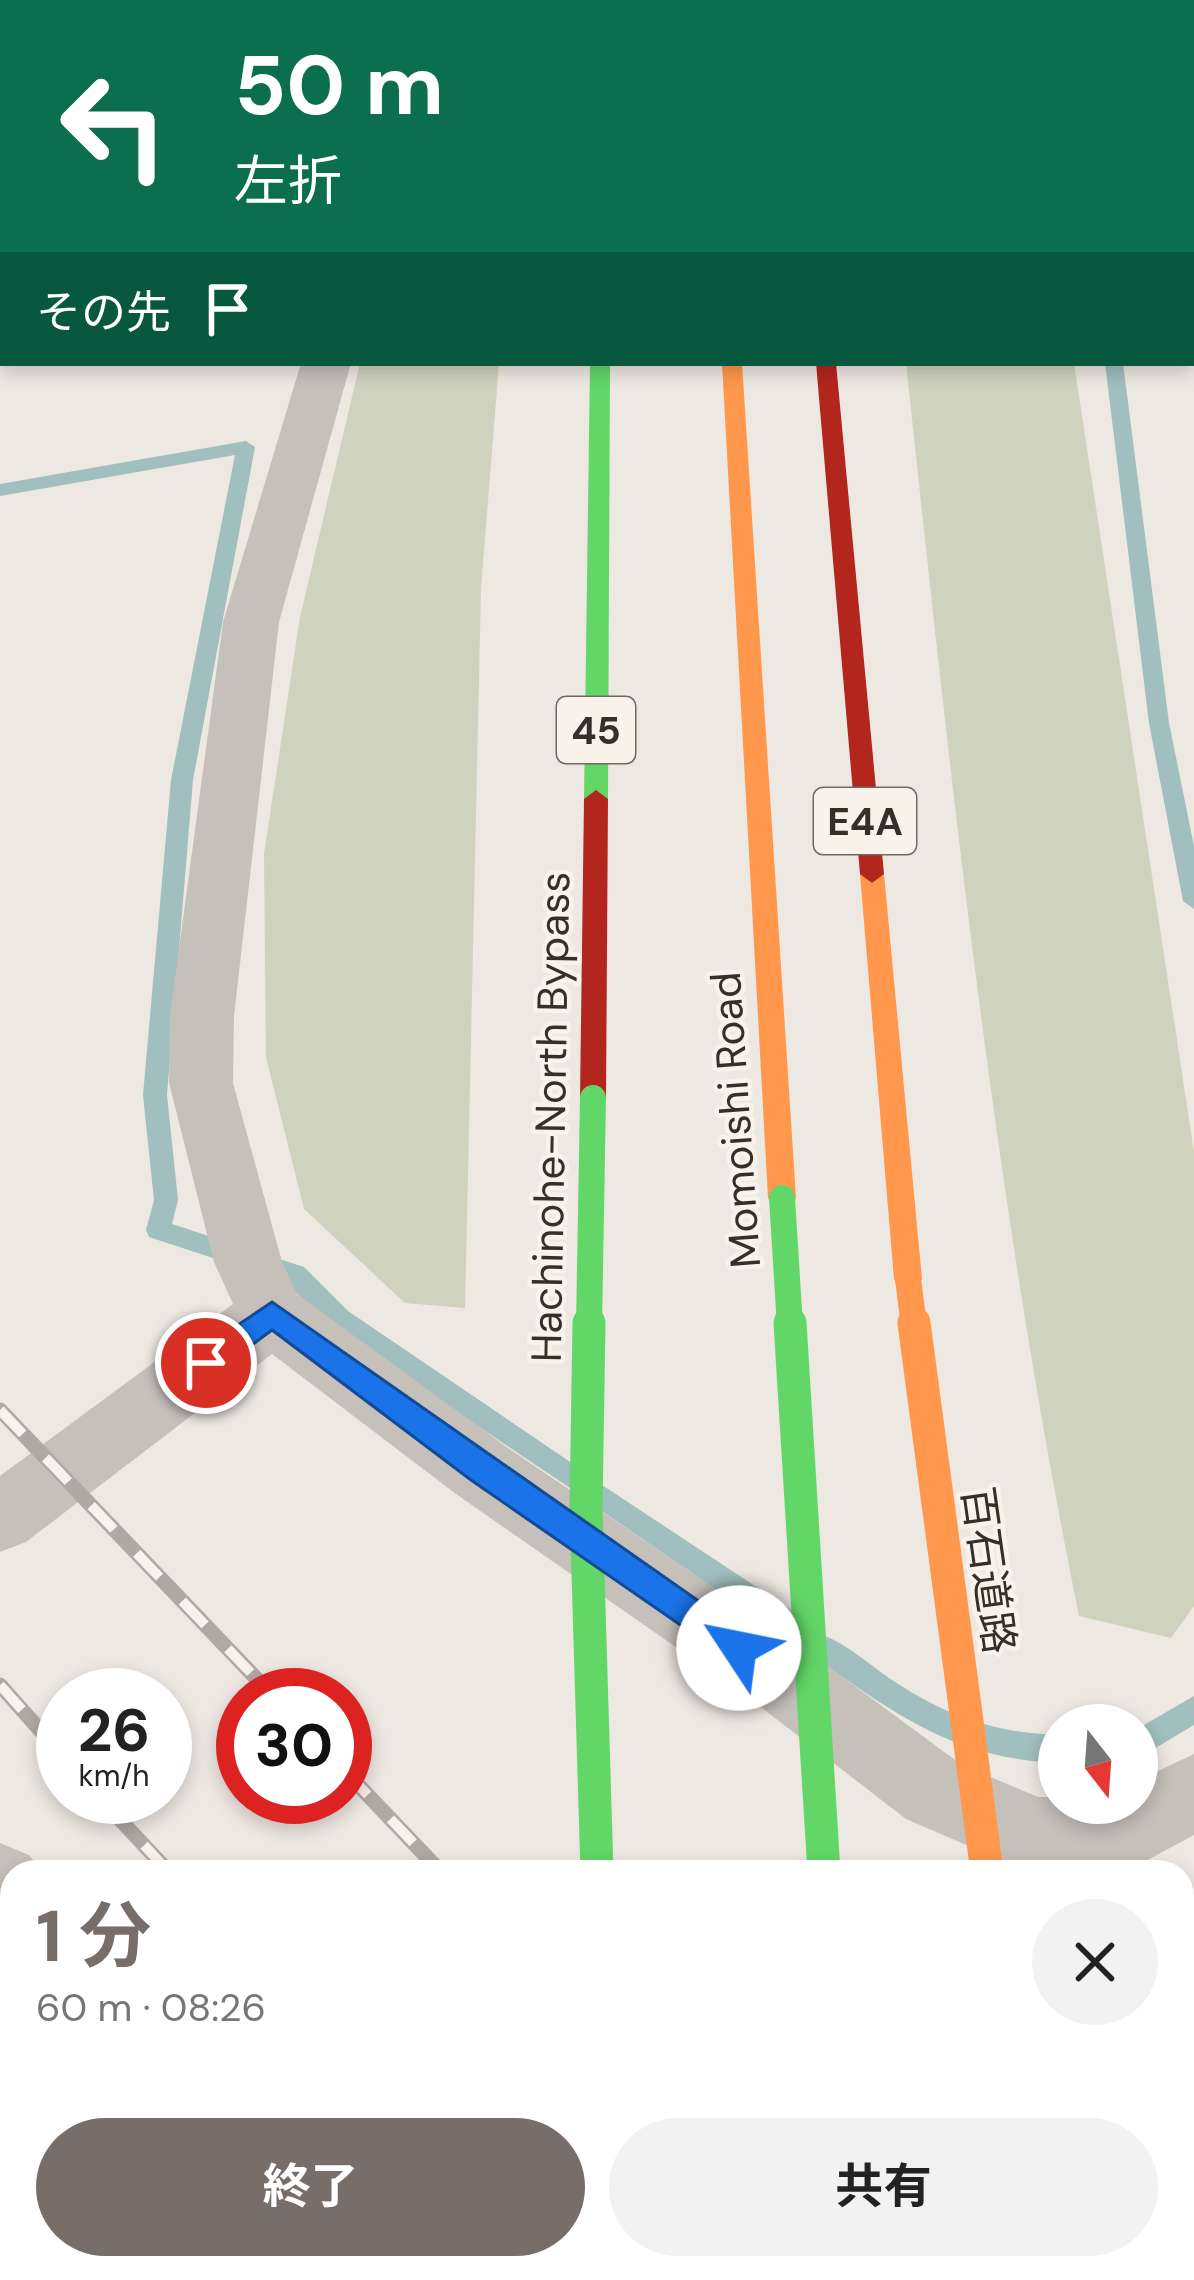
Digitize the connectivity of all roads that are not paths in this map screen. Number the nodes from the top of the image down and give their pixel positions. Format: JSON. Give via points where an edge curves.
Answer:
{"nodes":[{"id":1,"x":325,"y":366,"type":"edge"},
{"id":2,"x":600,"y":366,"type":"edge"},
{"id":3,"x":732,"y":366,"type":"edge"},
{"id":4,"x":826,"y":366,"type":"edge"},
{"id":5,"x":272,"y":1314,"type":"junction"},
{"id":6,"x":0,"y":1519,"type":"edge"},
{"id":7,"x":1194,"y":1792,"type":"edge"},
{"id":8,"x":597,"y":1860,"type":"edge"},
{"id":9,"x":823,"y":1860,"type":"edge"},
{"id":10,"x":985,"y":1860,"type":"edge"}],
"edges":[{"from":1,"to":5,"type":"street","via":[[251,622],[202,1016],[201,1083],[248,1262]]},
{"from":2,"to":8,"type":"highway","name":"Hachinohe-North Bypass","number":"45","bridge":true,"via":[[586,1508]]},
{"from":3,"to":9,"type":"highway","name":"Momoishi Road","number":"E4A","bridge":true},
{"from":4,"to":10,"type":"highway","name":"百石道路","number":"E4A","bridge":true,"via":[[908,1279]]},
{"from":5,"to":6,"type":"street"},
{"from":5,"to":7,"type":"street","via":[[934,1792],[1036,1836],[1114,1837]]}]}
